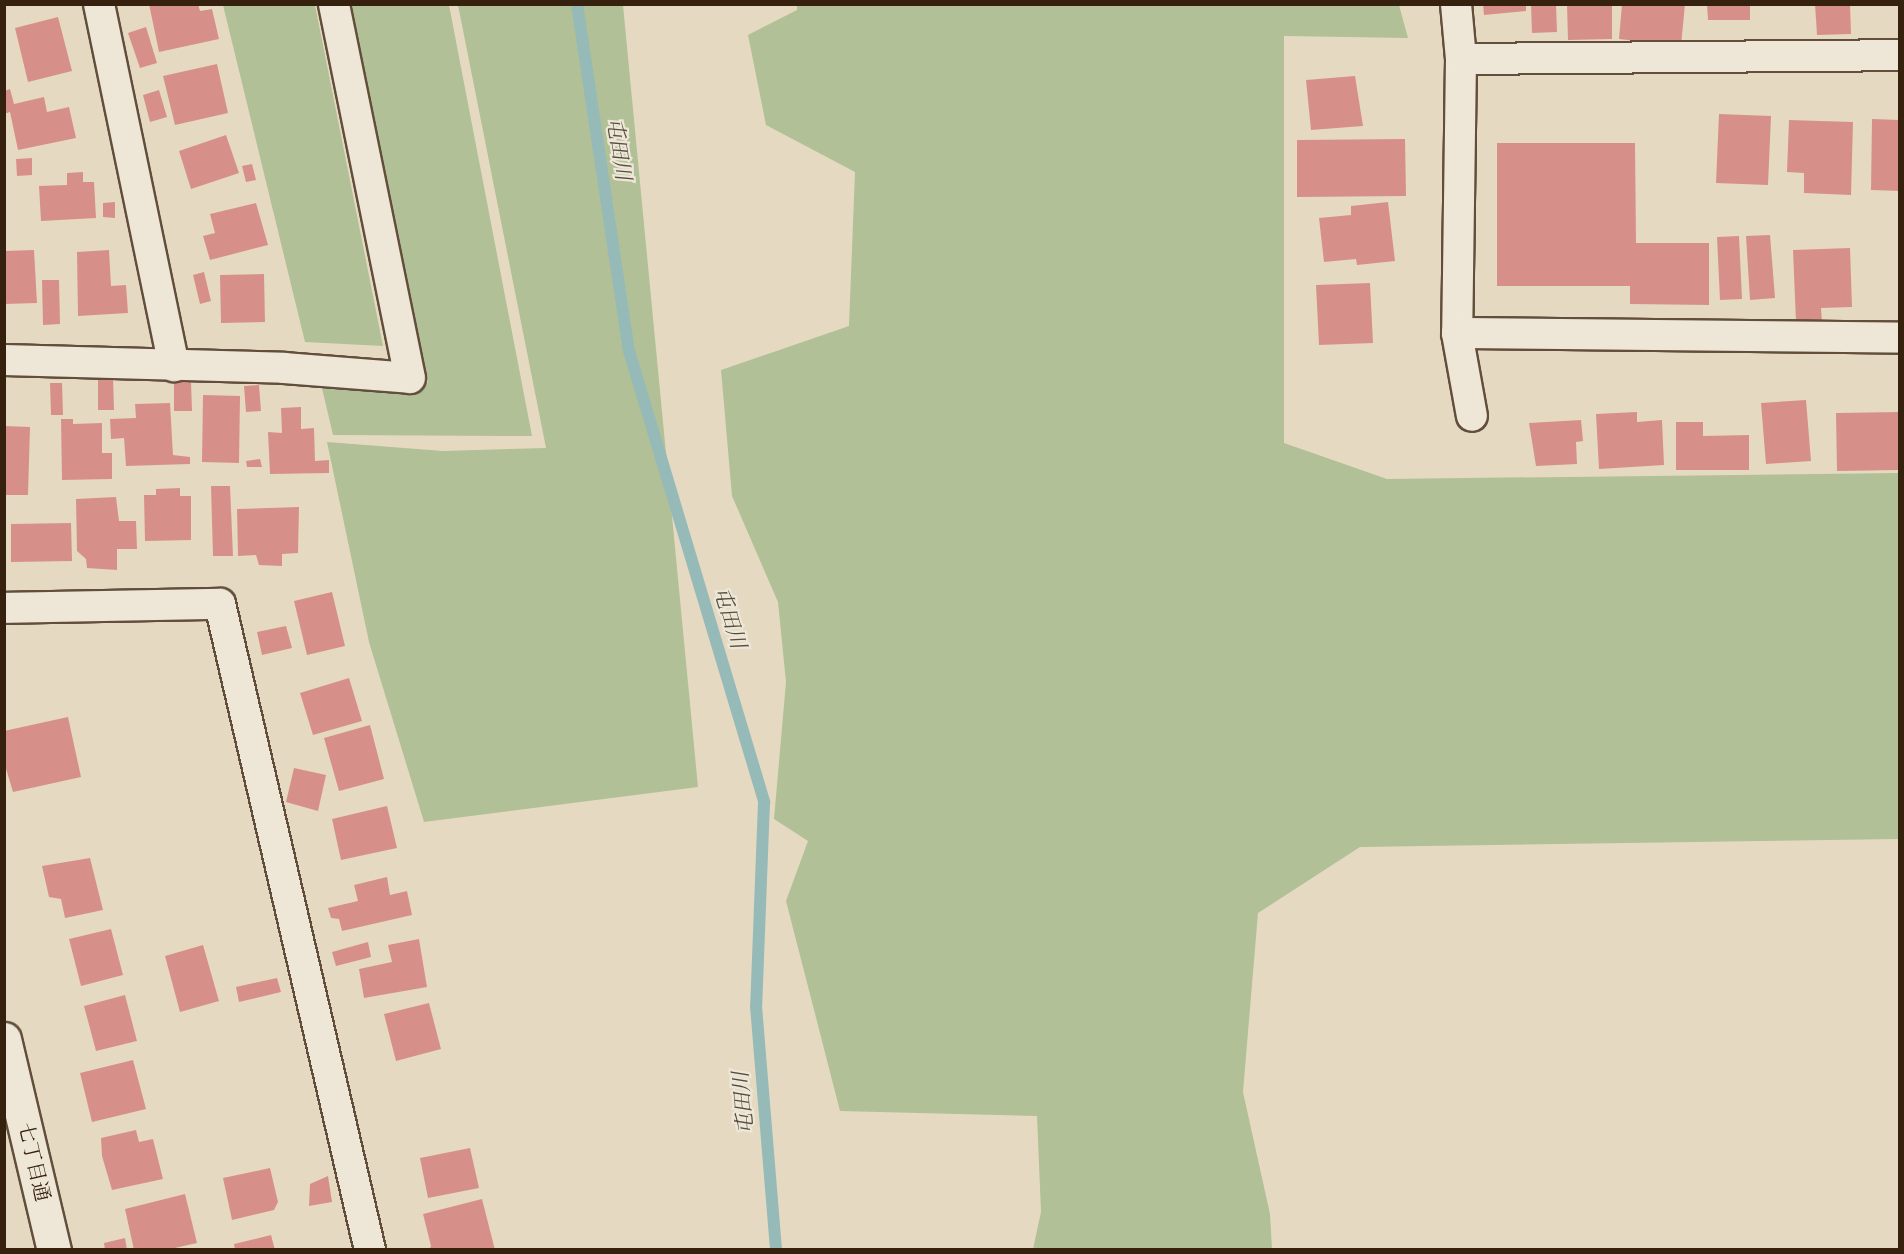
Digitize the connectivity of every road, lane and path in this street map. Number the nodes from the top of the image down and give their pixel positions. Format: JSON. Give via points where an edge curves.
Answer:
{"nodes":[{"id":1,"x":99,"y":4,"type":"edge"},
{"id":2,"x":333,"y":4,"type":"edge"},
{"id":3,"x":1455,"y":4,"type":"edge"},
{"id":4,"x":1899,"y":55,"type":"edge"},
{"id":5,"x":1461,"y":59,"type":"junction"},
{"id":6,"x":1457,"y":333,"type":"junction"},
{"id":7,"x":1899,"y":338,"type":"edge"},
{"id":8,"x":4,"y":360,"type":"edge"},
{"id":9,"x":174,"y":366,"type":"junction"},
{"id":10,"x":1472,"y":416,"type":"dead end"},
{"id":11,"x":4,"y":608,"type":"edge"},
{"id":12,"x":4,"y":1039,"type":"edge"},
{"id":13,"x":54,"y":1250,"type":"edge"},
{"id":14,"x":370,"y":1250,"type":"edge"}],
"edges":[{"from":1,"to":9,"type":"street"},
{"from":2,"to":9,"type":"street","via":[[410,378],[285,368]]},
{"from":3,"to":5,"type":"street"},
{"from":4,"to":5,"type":"street"},
{"from":5,"to":6,"type":"street"},
{"from":6,"to":7,"type":"street"},
{"from":6,"to":10,"type":"street"},
{"from":8,"to":9,"type":"street"},
{"from":11,"to":14,"type":"street","via":[[220,604]]},
{"from":12,"to":13,"type":"street","name":"七丁目通"}]}
